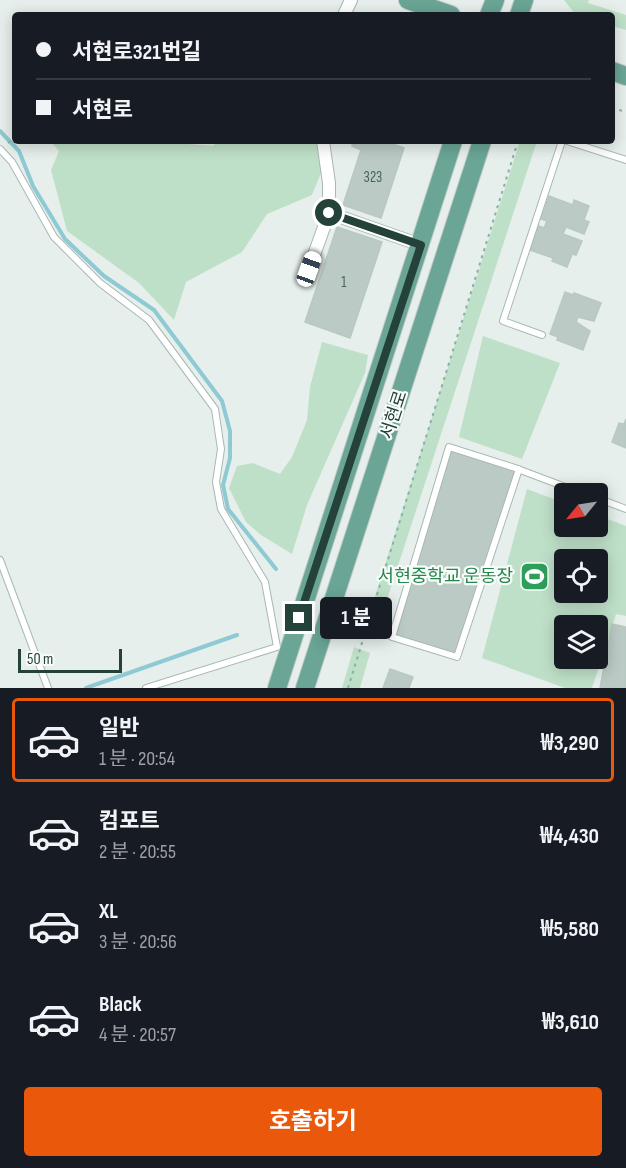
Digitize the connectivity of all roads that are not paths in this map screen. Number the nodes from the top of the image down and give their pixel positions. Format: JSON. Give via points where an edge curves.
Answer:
{"nodes":[{"id":1,"x":408,"y":0,"type":"edge"},
{"id":2,"x":434,"y":4,"type":"edge"},
{"id":3,"x":323,"y":144,"type":"edge"},
{"id":4,"x":452,"y":144,"type":"edge"},
{"id":5,"x":481,"y":144,"type":"edge"},
{"id":6,"x":564,"y":144,"type":"edge"},
{"id":7,"x":575,"y":144,"type":"edge"},
{"id":8,"x":0,"y":149,"type":"edge"},
{"id":9,"x":626,"y":160,"type":"edge"},
{"id":10,"x":329,"y":213,"type":"junction"},
{"id":11,"x":421,"y":245,"type":"junction"},
{"id":12,"x":309,"y":269,"type":"dead end"},
{"id":13,"x":542,"y":334,"type":"dead end"},
{"id":14,"x":519,"y":470,"type":"junction"},
{"id":15,"x":554,"y":483,"type":"edge"},
{"id":16,"x":608,"y":502,"type":"edge"},
{"id":17,"x":626,"y":509,"type":"edge"},
{"id":18,"x":0,"y":560,"type":"edge"},
{"id":19,"x":48,"y":688,"type":"edge"},
{"id":20,"x":146,"y":688,"type":"edge"},
{"id":21,"x":277,"y":688,"type":"edge"},
{"id":22,"x":305,"y":688,"type":"edge"}],
"edges":[{"from":1,"to":2,"type":"main road"},
{"from":3,"to":10,"type":"street"},
{"from":4,"to":11,"type":"main road","name":"서현로"},
{"from":5,"to":22,"type":"main road","name":"서현로"},
{"from":6,"to":13,"type":"lane","via":[[503,321]]},
{"from":7,"to":9,"type":"lane"},
{"from":8,"to":20,"type":"lane","via":[[12,162],[54,237],[100,283],[149,320],[215,409],[221,449],[216,482],[221,509],[265,582],[277,647]]},
{"from":10,"to":11,"type":"street"},
{"from":10,"to":12,"type":"street"},
{"from":11,"to":21,"type":"main road","name":"서현로"},
{"from":14,"to":14,"type":"lane","via":[[449,447],[392,637],[457,657]]},
{"from":14,"to":15,"type":"lane"},
{"from":16,"to":17,"type":"lane"},
{"from":18,"to":19,"type":"lane"}]}
